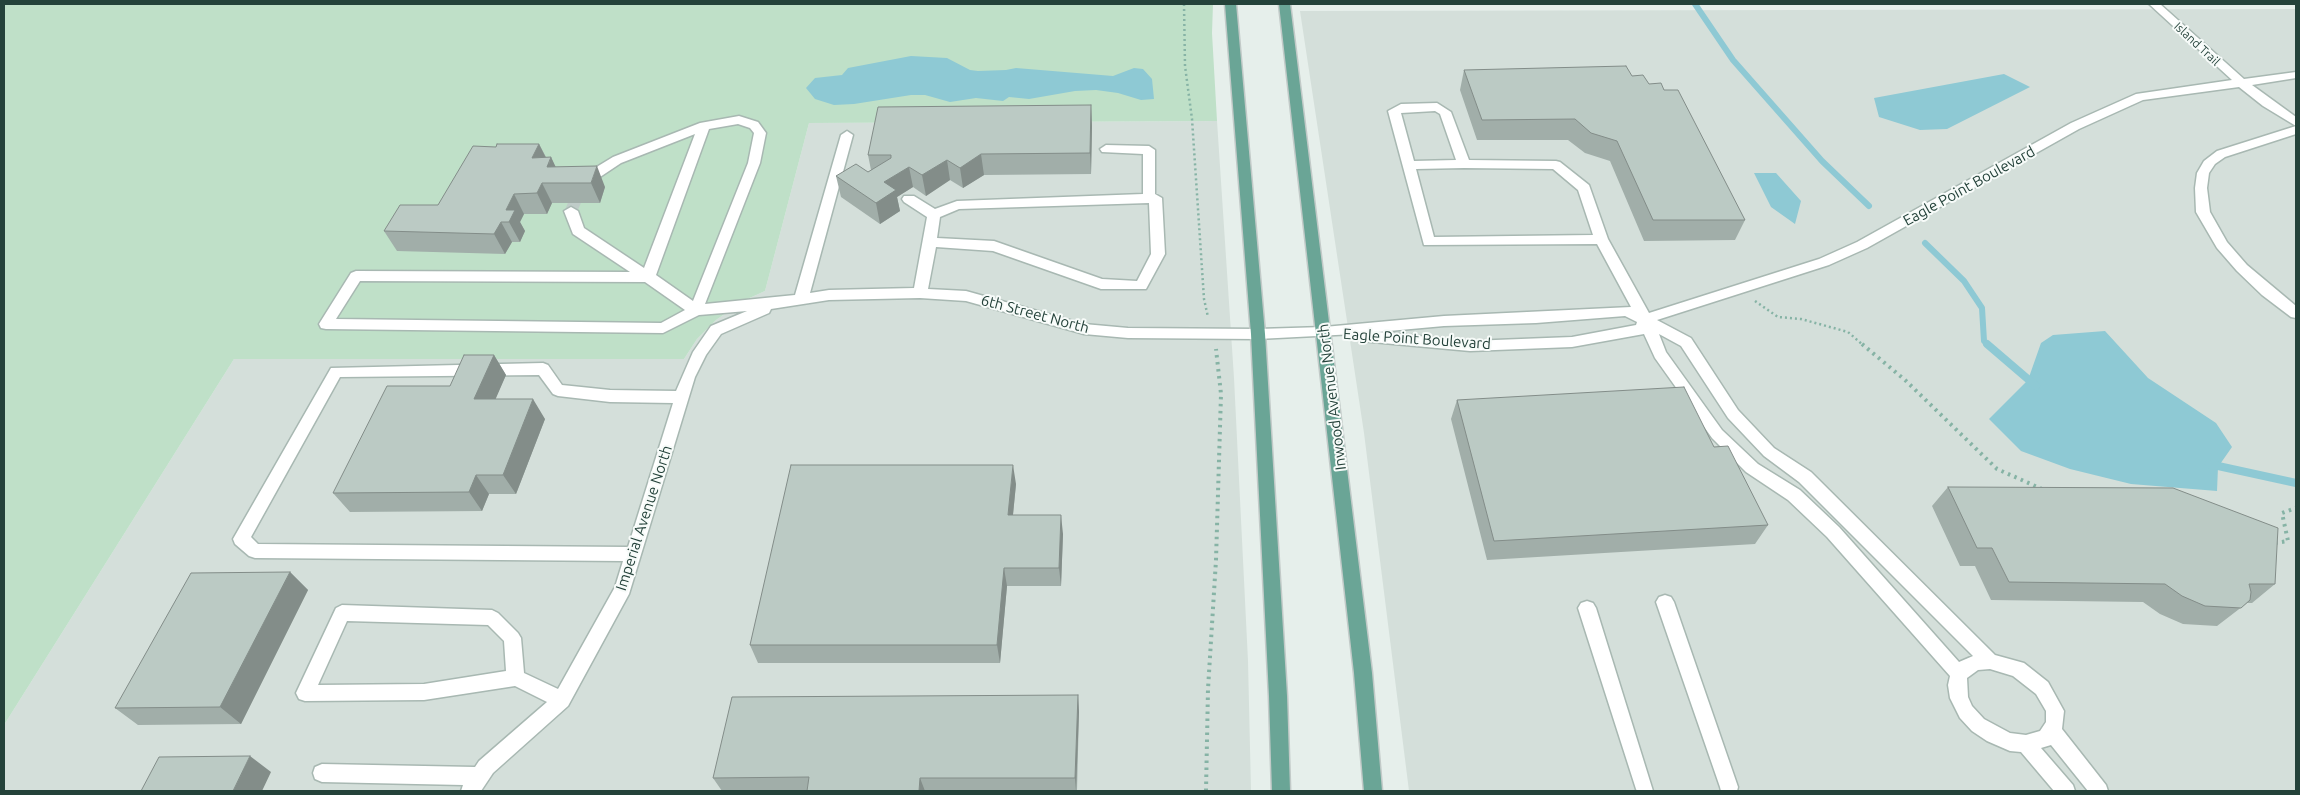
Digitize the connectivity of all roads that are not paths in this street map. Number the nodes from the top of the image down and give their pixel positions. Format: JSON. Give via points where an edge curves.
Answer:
{"nodes":[{"id":1,"x":1230,"y":4,"type":"edge"},
{"id":2,"x":1284,"y":4,"type":"edge"},
{"id":3,"x":2154,"y":4,"type":"edge"},
{"id":4,"x":2296,"y":74,"type":"edge"},
{"id":5,"x":2241,"y":82,"type":"junction"},
{"id":6,"x":2296,"y":122,"type":"edge"},
{"id":7,"x":704,"y":126,"type":"junction"},
{"id":8,"x":2296,"y":130,"type":"edge"},
{"id":9,"x":847,"y":135,"type":"dead end"},
{"id":10,"x":1106,"y":149,"type":"dead end"},
{"id":11,"x":1464,"y":164,"type":"junction"},
{"id":12,"x":1408,"y":166,"type":"junction"},
{"id":13,"x":579,"y":192,"type":"tunnel mouth"},
{"id":14,"x":1149,"y":198,"type":"junction"},
{"id":15,"x":909,"y":199,"type":"dead end"},
{"id":16,"x":571,"y":211,"type":"dead end"},
{"id":17,"x":934,"y":215,"type":"junction"},
{"id":18,"x":1601,"y":239,"type":"junction"},
{"id":19,"x":930,"y":242,"type":"junction"},
{"id":20,"x":648,"y":277,"type":"junction"},
{"id":21,"x":920,"y":293,"type":"junction"},
{"id":22,"x":801,"y":299,"type":"junction"},
{"id":23,"x":777,"y":303,"type":"junction"},
{"id":24,"x":696,"y":310,"type":"junction"},
{"id":25,"x":2296,"y":313,"type":"edge"},
{"id":26,"x":1646,"y":319,"type":"junction"},
{"id":27,"x":1324,"y":332,"type":"junction"},
{"id":28,"x":1258,"y":334,"type":"junction"},
{"id":29,"x":682,"y":397,"type":"junction"},
{"id":30,"x":634,"y":554,"type":"junction"},
{"id":31,"x":1665,"y":602,"type":"dead end"},
{"id":32,"x":1587,"y":608,"type":"dead end"},
{"id":33,"x":1990,"y":661,"type":"junction"},
{"id":34,"x":1960,"y":674,"type":"junction"},
{"id":35,"x":516,"y":678,"type":"junction"},
{"id":36,"x":562,"y":700,"type":"junction"},
{"id":37,"x":2052,"y":731,"type":"junction"},
{"id":38,"x":2026,"y":744,"type":"junction"},
{"id":39,"x":322,"y":773,"type":"dead end"},
{"id":40,"x":475,"y":784,"type":"edge"},
{"id":41,"x":1729,"y":787,"type":"dead end"},
{"id":42,"x":1645,"y":788,"type":"dead end"},
{"id":43,"x":1282,"y":791,"type":"edge"},
{"id":44,"x":1373,"y":791,"type":"edge"},
{"id":45,"x":2066,"y":791,"type":"edge"},
{"id":46,"x":2099,"y":791,"type":"edge"}],
"edges":[{"from":1,"to":28,"type":"main road"},
{"from":2,"to":27,"type":"main road","name":"Inwood Avenue North"},
{"from":3,"to":5,"type":"street","name":"Island Trail"},
{"from":4,"to":5,"type":"street","name":"Eagle Point Boulevard"},
{"from":5,"to":6,"type":"street","name":"Island Trail"},
{"from":5,"to":26,"type":"street","name":"Eagle Point Boulevard","via":[[2140,96],[2075,126],[1883,234],[1824,262]]},
{"from":7,"to":13,"type":"street","via":[[617,160],[595,174]]},
{"from":7,"to":20,"type":"street"},
{"from":7,"to":24,"type":"street","via":[[740,120],[754,124],[760,133],[754,163]]},
{"from":8,"to":25,"type":"street","via":[[2221,154],[2210,161],[2203,173],[2201,188],[2203,212],[2222,245],[2267,291]]},
{"from":9,"to":22,"type":"street"},
{"from":10,"to":14,"type":"street","via":[[1149,150]]},
{"from":11,"to":12,"type":"street"},
{"from":11,"to":12,"type":"street","via":[[1445,112],[1437,107],[1401,108],[1394,111]]},
{"from":11,"to":18,"type":"street","via":[[1556,165],[1584,188]]},
{"from":12,"to":18,"type":"street","via":[[1429,242]]},
{"from":14,"to":17,"type":"street","via":[[957,205]]},
{"from":14,"to":19,"type":"street","via":[[1155,198],[1158,254],[1141,286],[1101,284],[994,246]]},
{"from":15,"to":17,"type":"street"},
{"from":16,"to":20,"type":"street","via":[[578,231]]},
{"from":17,"to":19,"type":"street"},
{"from":18,"to":26,"type":"street"},
{"from":19,"to":21,"type":"street"},
{"from":20,"to":24,"type":"street"},
{"from":20,"to":24,"type":"street","via":[[356,276],[326,324],[663,328]]},
{"from":21,"to":22,"type":"street","name":"6th Street North","via":[[829,295]]},
{"from":21,"to":28,"type":"street","name":"6th Street North","via":[[966,296],[1084,329],[1128,333]]},
{"from":22,"to":23,"type":"street","name":"6th Street North"},
{"from":23,"to":24,"type":"street"},
{"from":23,"to":29,"type":"street","name":"Imperial Avenue North","via":[[716,330],[700,352]]},
{"from":26,"to":27,"type":"street","name":"Eagle Point Boulevard","via":[[1627,311],[1444,321]]},
{"from":26,"to":27,"type":"street","name":"Eagle Point Boulevard","via":[[1642,329],[1572,342],[1470,346]]},
{"from":26,"to":33,"type":"street","via":[[1686,342],[1733,414],[1763,445],[1805,477]]},
{"from":26,"to":34,"type":"street","via":[[1660,354],[1717,434],[1752,468],[1794,495],[1833,532]]},
{"from":27,"to":28,"type":"street","name":"6th Street North"},
{"from":27,"to":44,"type":"main road","name":"Inwood Avenue North","via":[[1362,664]]},
{"from":28,"to":43,"type":"main road"},
{"from":29,"to":30,"type":"street","name":"Imperial Avenue North"},
{"from":29,"to":30,"type":"street","via":[[610,396],[558,390],[543,369],[336,372],[241,539],[255,551]]},
{"from":30,"to":36,"type":"street","name":"Imperial Avenue North","via":[[624,589]]},
{"from":31,"to":41,"type":"street"},
{"from":32,"to":42,"type":"street"},
{"from":33,"to":34,"type":"street","via":[[1967,666]]},
{"from":33,"to":37,"type":"street","via":[[2018,669],[2042,688],[2055,711]]},
{"from":34,"to":38,"type":"street","via":[[1957,685],[1959,698],[1966,712],[1993,735]]},
{"from":35,"to":35,"type":"street","via":[[424,692],[305,692],[342,613],[492,618],[512,638]]},
{"from":35,"to":36,"type":"street"},
{"from":36,"to":40,"type":"street","name":"Imperial Avenue North","via":[[486,767]]},
{"from":37,"to":38,"type":"street","via":[[2046,738]]},
{"from":37,"to":46,"type":"street"},
{"from":38,"to":45,"type":"street"},
{"from":39,"to":40,"type":"street"}]}
